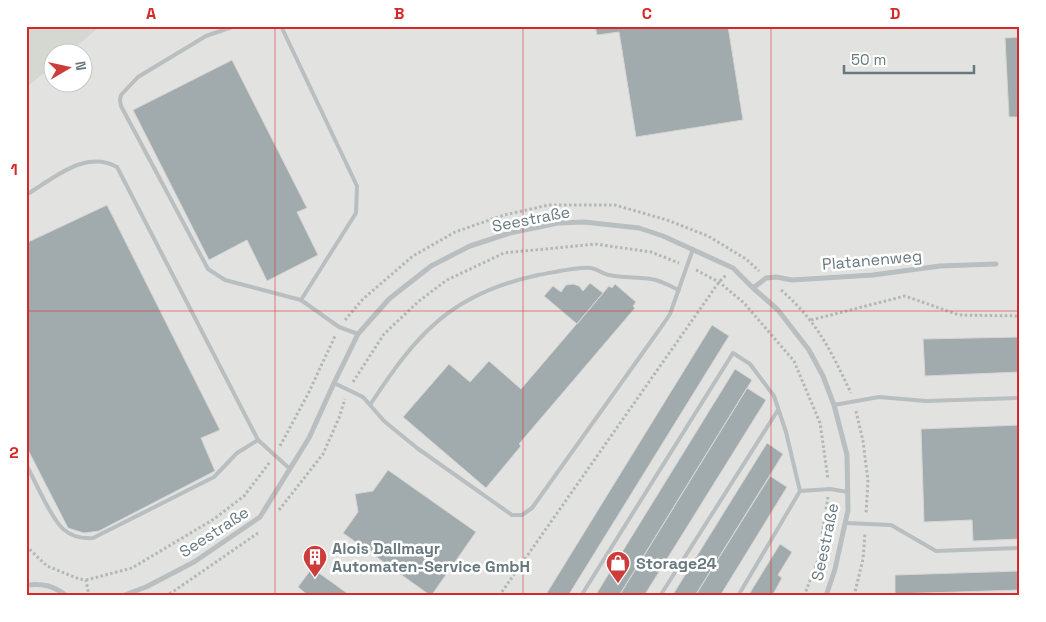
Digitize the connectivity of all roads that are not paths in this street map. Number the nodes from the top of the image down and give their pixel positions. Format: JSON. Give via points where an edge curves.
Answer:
{"nodes":[{"id":1,"x":235,"y":26,"type":"edge"},
{"id":2,"x":281,"y":26,"type":"edge"},
{"id":3,"x":26,"y":195,"type":"edge"},
{"id":4,"x":693,"y":249,"type":"junction"},
{"id":5,"x":996,"y":264,"type":"dead end"},
{"id":6,"x":753,"y":288,"type":"junction"},
{"id":7,"x":679,"y":290,"type":"junction"},
{"id":8,"x":301,"y":300,"type":"junction"},
{"id":9,"x":358,"y":334,"type":"junction"},
{"id":10,"x":334,"y":383,"type":"junction"},
{"id":11,"x":1020,"y":398,"type":"edge"},
{"id":12,"x":370,"y":405,"type":"junction"},
{"id":13,"x":834,"y":405,"type":"junction"},
{"id":14,"x":778,"y":410,"type":"junction"},
{"id":15,"x":258,"y":440,"type":"junction"},
{"id":16,"x":26,"y":464,"type":"edge"},
{"id":17,"x":290,"y":469,"type":"junction"},
{"id":18,"x":800,"y":491,"type":"junction"},
{"id":19,"x":848,"y":492,"type":"junction"},
{"id":20,"x":846,"y":523,"type":"junction"},
{"id":21,"x":1020,"y":548,"type":"edge"},
{"id":22,"x":26,"y":586,"type":"edge"},
{"id":23,"x":67,"y":596,"type":"edge"},
{"id":24,"x":122,"y":596,"type":"edge"},
{"id":25,"x":582,"y":596,"type":"edge"},
{"id":26,"x":660,"y":596,"type":"edge"},
{"id":27,"x":738,"y":596,"type":"edge"},
{"id":28,"x":826,"y":596,"type":"edge"}],
"edges":[{"from":1,"to":8,"type":"lane","via":[[206,36],[138,77],[121,95],[121,106],[208,269],[225,280]]},
{"from":2,"to":8,"type":"lane","via":[[357,186],[356,213]]},
{"from":3,"to":15,"type":"lane","via":[[78,163],[94,160],[117,167]]},
{"from":4,"to":6,"type":"street","name":"Seestraße","via":[[733,268]]},
{"from":4,"to":7,"type":"lane"},
{"from":4,"to":9,"type":"street","name":"Seestraße","via":[[639,228],[609,224],[558,223],[510,233],[470,246],[431,266],[389,299]]},
{"from":5,"to":6,"type":"street","name":"Platanenweg","via":[[792,280],[776,277],[766,278]]},
{"from":6,"to":13,"type":"street","name":"Seestraße","via":[[796,331],[818,367]]},
{"from":7,"to":12,"type":"lane","via":[[653,279],[609,275],[590,268],[514,280],[487,290],[461,303],[434,323],[407,352]]},
{"from":7,"to":12,"type":"lane","via":[[664,323],[564,465],[532,508],[522,515],[512,515],[431,458],[384,421]]},
{"from":8,"to":9,"type":"lane","via":[[340,327]]},
{"from":9,"to":10,"type":"street","name":"Seestraße"},
{"from":10,"to":12,"type":"lane","via":[[362,397]]},
{"from":10,"to":17,"type":"street","name":"Seestraße","via":[[309,438]]},
{"from":11,"to":13,"type":"lane","via":[[926,400],[879,397]]},
{"from":13,"to":19,"type":"street","name":"Seestraße","via":[[847,455]]},
{"from":14,"to":18,"type":"lane"},
{"from":14,"to":25,"type":"lane","via":[[774,396],[750,364],[734,352]]},
{"from":14,"to":26,"type":"lane"},
{"from":15,"to":16,"type":"lane","via":[[237,453],[214,477],[93,538],[64,531],[56,522]]},
{"from":15,"to":17,"type":"lane"},
{"from":17,"to":24,"type":"street","name":"Seestraße","via":[[260,518],[194,562]]},
{"from":18,"to":19,"type":"lane","via":[[830,488]]},
{"from":18,"to":27,"type":"lane"},
{"from":19,"to":20,"type":"street","name":"Seestraße"},
{"from":20,"to":21,"type":"lane","via":[[891,525],[936,551]]},
{"from":20,"to":28,"type":"street","name":"Seestraße"},
{"from":22,"to":23,"type":"street","via":[[40,584],[56,588]]}]}
